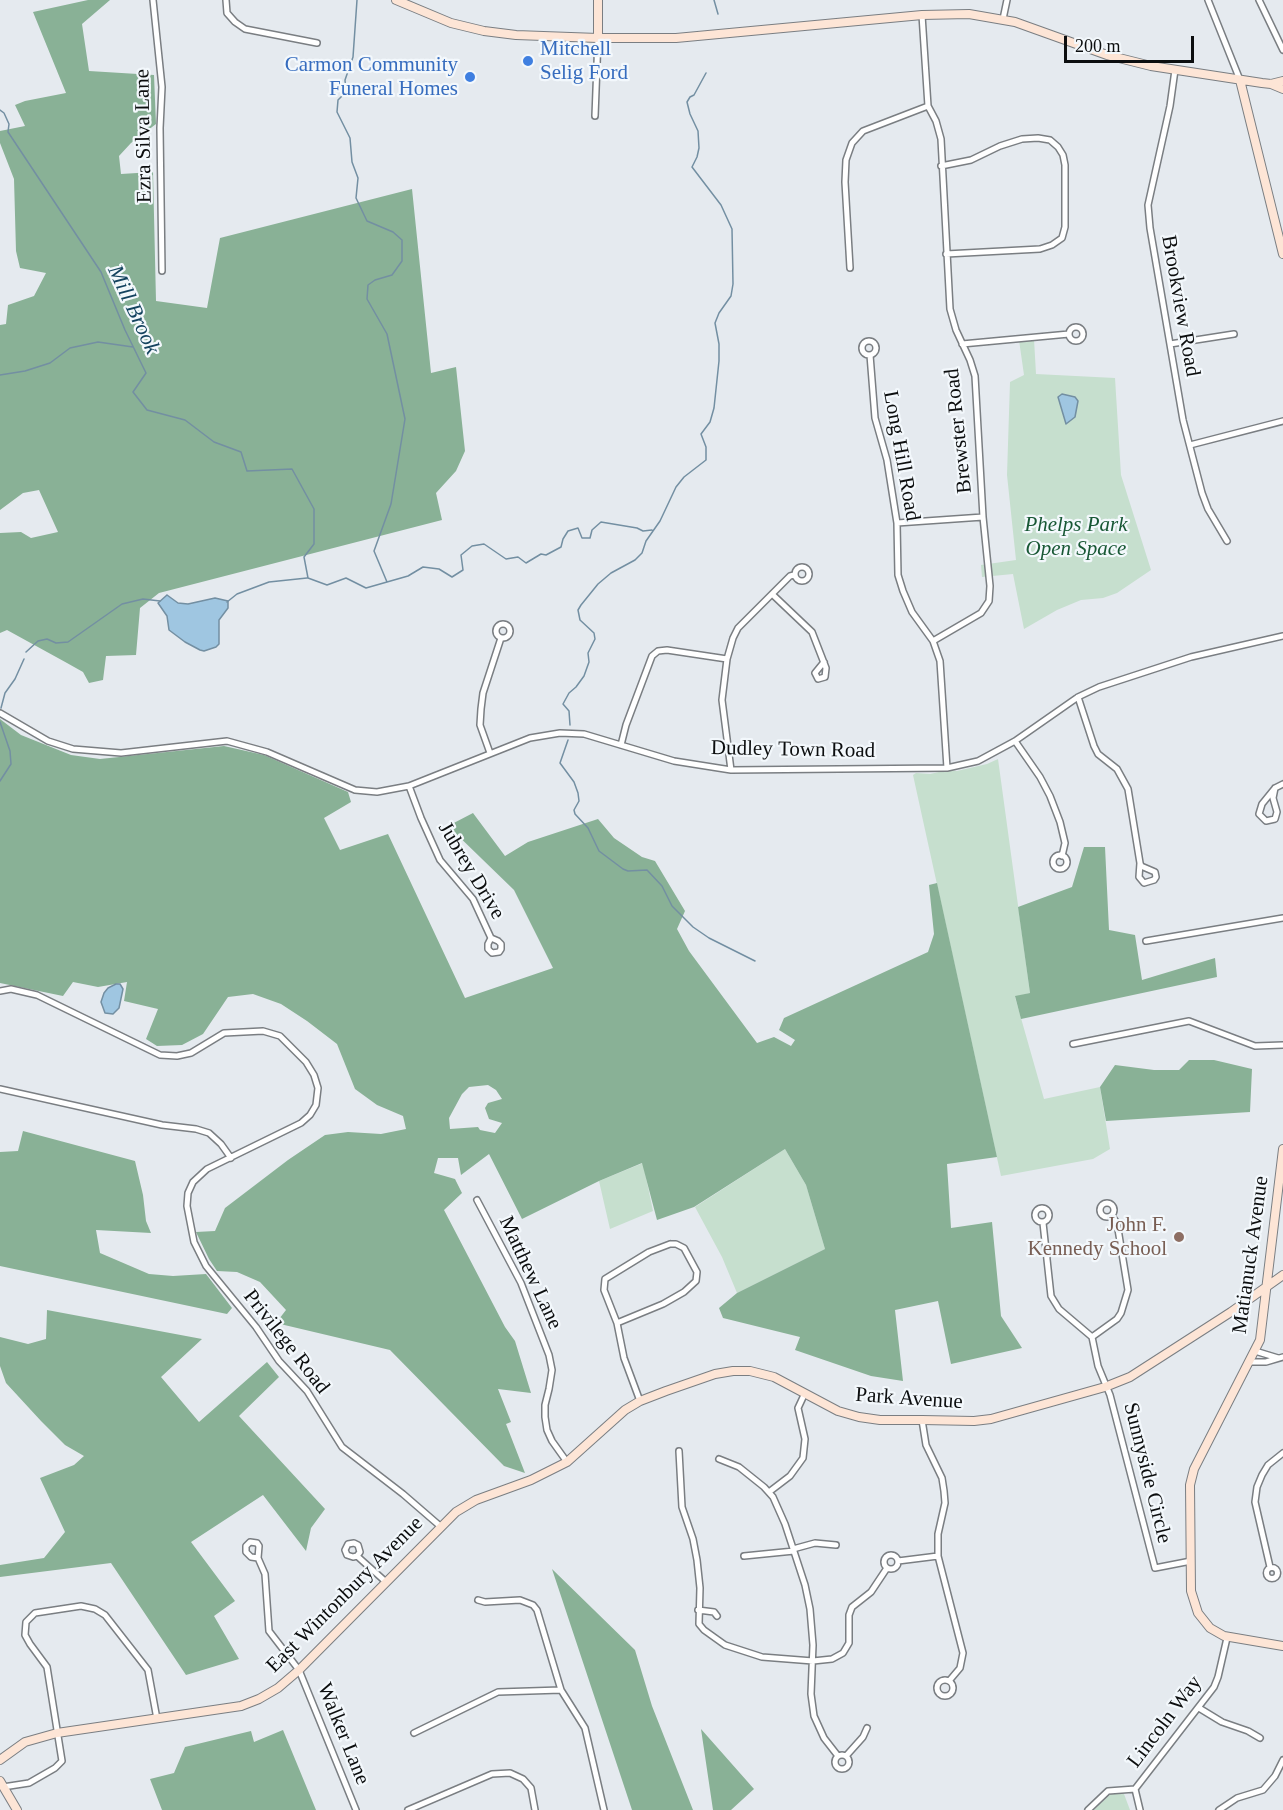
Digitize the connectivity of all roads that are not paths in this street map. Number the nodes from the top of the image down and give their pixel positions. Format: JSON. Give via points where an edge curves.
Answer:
{"nodes":[{"id":1,"x":153,"y":0,"type":"edge"},
{"id":2,"x":226,"y":0,"type":"edge"},
{"id":3,"x":396,"y":0,"type":"edge"},
{"id":4,"x":598,"y":0,"type":"edge"},
{"id":5,"x":1007,"y":0,"type":"edge"},
{"id":6,"x":1208,"y":0,"type":"edge"},
{"id":7,"x":1259,"y":0,"type":"edge"},
{"id":8,"x":922,"y":15,"type":"junction"},
{"id":9,"x":1003,"y":19,"type":"junction"},
{"id":10,"x":598,"y":38,"type":"junction"},
{"id":11,"x":317,"y":43,"type":"dead end"},
{"id":12,"x":1283,"y":51,"type":"edge"},
{"id":13,"x":1175,"y":70,"type":"junction"},
{"id":14,"x":1240,"y":80,"type":"junction"},
{"id":15,"x":1283,"y":81,"type":"edge"},
{"id":16,"x":1271,"y":84,"type":"junction"},
{"id":17,"x":1283,"y":89,"type":"edge"},
{"id":18,"x":927,"y":106,"type":"junction"},
{"id":19,"x":595,"y":116,"type":"dead end"},
{"id":20,"x":941,"y":166,"type":"junction"},
{"id":21,"x":946,"y":254,"type":"junction"},
{"id":22,"x":1283,"y":254,"type":"edge"},
{"id":23,"x":850,"y":268,"type":"dead end"},
{"id":24,"x":162,"y":271,"type":"dead end"},
{"id":25,"x":1069,"y":334,"type":"dead end"},
{"id":26,"x":1234,"y":334,"type":"dead end"},
{"id":27,"x":962,"y":344,"type":"junction"},
{"id":28,"x":1170,"y":344,"type":"junction"},
{"id":29,"x":870,"y":355,"type":"dead end"},
{"id":30,"x":1283,"y":421,"type":"edge"},
{"id":31,"x":1190,"y":445,"type":"junction"},
{"id":32,"x":983,"y":517,"type":"junction"},
{"id":33,"x":897,"y":523,"type":"junction"},
{"id":34,"x":1227,"y":541,"type":"dead end"},
{"id":35,"x":794,"y":575,"type":"dead end"},
{"id":36,"x":772,"y":594,"type":"junction"},
{"id":37,"x":1283,"y":636,"type":"edge"},
{"id":38,"x":501,"y":638,"type":"dead end"},
{"id":39,"x":933,"y":641,"type":"junction"},
{"id":40,"x":727,"y":659,"type":"junction"},
{"id":41,"x":824,"y":662,"type":"dead end"},
{"id":42,"x":1078,"y":697,"type":"junction"},
{"id":43,"x":0,"y":713,"type":"edge"},
{"id":44,"x":1015,"y":741,"type":"junction"},
{"id":45,"x":621,"y":745,"type":"junction"},
{"id":46,"x":490,"y":753,"type":"junction"},
{"id":47,"x":947,"y":768,"type":"junction"},
{"id":48,"x":731,"y":770,"type":"junction"},
{"id":49,"x":1283,"y":784,"type":"edge"},
{"id":50,"x":409,"y":786,"type":"junction"},
{"id":51,"x":1275,"y":788,"type":"junction"},
{"id":52,"x":1062,"y":856,"type":"dead end"},
{"id":53,"x":1140,"y":863,"type":"dead end"},
{"id":54,"x":1283,"y":918,"type":"edge"},
{"id":55,"x":491,"y":938,"type":"dead end"},
{"id":56,"x":1146,"y":941,"type":"dead end"},
{"id":57,"x":0,"y":991,"type":"edge"},
{"id":58,"x":1073,"y":1044,"type":"dead end"},
{"id":59,"x":1283,"y":1045,"type":"edge"},
{"id":60,"x":0,"y":1089,"type":"edge"},
{"id":61,"x":1283,"y":1149,"type":"edge"},
{"id":62,"x":231,"y":1158,"type":"junction"},
{"id":63,"x":477,"y":1200,"type":"dead end"},
{"id":64,"x":1112,"y":1216,"type":"dead end"},
{"id":65,"x":1043,"y":1223,"type":"dead end"},
{"id":66,"x":1283,"y":1275,"type":"edge"},
{"id":67,"x":1266,"y":1287,"type":"junction"},
{"id":68,"x":617,"y":1323,"type":"junction"},
{"id":69,"x":1092,"y":1337,"type":"junction"},
{"id":70,"x":1255,"y":1351,"type":"junction"},
{"id":71,"x":1280,"y":1358,"type":"edge"},
{"id":72,"x":1250,"y":1362,"type":"junction"},
{"id":73,"x":1106,"y":1388,"type":"junction"},
{"id":74,"x":804,"y":1393,"type":"junction"},
{"id":75,"x":640,"y":1401,"type":"junction"},
{"id":76,"x":922,"y":1420,"type":"junction"},
{"id":77,"x":679,"y":1451,"type":"dead end"},
{"id":78,"x":1283,"y":1453,"type":"edge"},
{"id":79,"x":720,"y":1459,"type":"dead end"},
{"id":80,"x":567,"y":1462,"type":"junction"},
{"id":81,"x":502,"y":1490,"type":"joint"},
{"id":82,"x":769,"y":1492,"type":"junction"},
{"id":83,"x":440,"y":1526,"type":"junction"},
{"id":84,"x":836,"y":1545,"type":"dead end"},
{"id":85,"x":793,"y":1550,"type":"junction"},
{"id":86,"x":357,"y":1556,"type":"dead end"},
{"id":87,"x":744,"y":1556,"type":"dead end"},
{"id":88,"x":938,"y":1556,"type":"junction"},
{"id":89,"x":258,"y":1558,"type":"dead end"},
{"id":90,"x":898,"y":1561,"type":"junction"},
{"id":91,"x":1191,"y":1561,"type":"junction"},
{"id":92,"x":1270,"y":1567,"type":"dead end"},
{"id":93,"x":887,"y":1568,"type":"junction"},
{"id":94,"x":386,"y":1582,"type":"junction"},
{"id":95,"x":478,"y":1600,"type":"dead end"},
{"id":96,"x":698,"y":1610,"type":"junction"},
{"id":97,"x":717,"y":1616,"type":"dead end"},
{"id":98,"x":1227,"y":1638,"type":"junction"},
{"id":99,"x":1283,"y":1646,"type":"edge"},
{"id":100,"x":813,"y":1660,"type":"junction"},
{"id":101,"x":299,"y":1670,"type":"junction"},
{"id":102,"x":949,"y":1682,"type":"dead end"},
{"id":103,"x":561,"y":1690,"type":"junction"},
{"id":104,"x":1199,"y":1708,"type":"junction"},
{"id":105,"x":157,"y":1719,"type":"junction"},
{"id":106,"x":867,"y":1728,"type":"dead end"},
{"id":107,"x":57,"y":1733,"type":"junction"},
{"id":108,"x":414,"y":1733,"type":"dead end"},
{"id":109,"x":1260,"y":1738,"type":"dead end"},
{"id":110,"x":838,"y":1756,"type":"junction"},
{"id":111,"x":846,"y":1756,"type":"junction"},
{"id":112,"x":0,"y":1760,"type":"edge"},
{"id":113,"x":1283,"y":1760,"type":"edge"},
{"id":114,"x":2,"y":1784,"type":"edge"},
{"id":115,"x":1135,"y":1789,"type":"junction"},
{"id":116,"x":18,"y":1810,"type":"edge"},
{"id":117,"x":356,"y":1810,"type":"edge"},
{"id":118,"x":408,"y":1810,"type":"edge"},
{"id":119,"x":535,"y":1810,"type":"edge"},
{"id":120,"x":604,"y":1810,"type":"edge"},
{"id":121,"x":1088,"y":1810,"type":"edge"},
{"id":122,"x":1140,"y":1810,"type":"edge"},
{"id":123,"x":1219,"y":1810,"type":"edge"}],
"edges":[{"from":1,"to":24,"type":"street","name":"Ezra Silva Lane","via":[[162,87]]},
{"from":2,"to":11,"type":"street","via":[[227,13],[245,29]]},
{"from":3,"to":10,"type":"main road","via":[[451,23],[484,31]]},
{"from":4,"to":10,"type":"main road"},
{"from":5,"to":9,"type":"street"},
{"from":6,"to":14,"type":"street"},
{"from":7,"to":12,"type":"street"},
{"from":8,"to":9,"type":"main road","via":[[969,14]]},
{"from":8,"to":10,"type":"main road","via":[[676,38]]},
{"from":8,"to":18,"type":"street","name":"Brewster Road"},
{"from":9,"to":13,"type":"main road","via":[[1107,55]]},
{"from":10,"to":19,"type":"street"},
{"from":13,"to":14,"type":"main road"},
{"from":13,"to":28,"type":"street","name":"Brookview Road","via":[[1148,205]]},
{"from":14,"to":16,"type":"main road"},
{"from":14,"to":22,"type":"main road"},
{"from":15,"to":16,"type":"main road"},
{"from":16,"to":17,"type":"main road"},
{"from":18,"to":20,"type":"street","name":"Brewster Road","via":[[941,139]]},
{"from":18,"to":23,"type":"street","via":[[863,131],[852,143],[844,182]]},
{"from":20,"to":21,"type":"street","name":"Brewster Road"},
{"from":20,"to":21,"type":"street","via":[[971,160],[1022,139],[1038,138],[1050,140],[1058,147],[1065,165],[1062,238],[1040,249]]},
{"from":21,"to":27,"type":"street","name":"Brewster Road","via":[[950,309]]},
{"from":25,"to":27,"type":"street"},
{"from":26,"to":28,"type":"street"},
{"from":27,"to":32,"type":"street","name":"Brewster Road","via":[[975,376]]},
{"from":28,"to":31,"type":"street","name":"Brookview Road"},
{"from":29,"to":33,"type":"street","name":"Long Hill Road","via":[[875,418],[887,460]]},
{"from":30,"to":31,"type":"street"},
{"from":31,"to":34,"type":"street","name":"Brookview Road","via":[[1208,509]]},
{"from":32,"to":33,"type":"street"},
{"from":32,"to":39,"type":"street","name":"Brewster Road","via":[[989,602],[981,613]]},
{"from":33,"to":39,"type":"street","name":"Long Hill Road","via":[[898,575],[912,612]]},
{"from":35,"to":36,"type":"street"},
{"from":36,"to":40,"type":"street","via":[[738,628]]},
{"from":36,"to":41,"type":"street","via":[[812,632]]},
{"from":37,"to":42,"type":"street","name":"Dudley Town Road","via":[[1191,657]]},
{"from":38,"to":46,"type":"street","via":[[481,709],[480,725]]},
{"from":39,"to":47,"type":"street","name":"Long Hill Road","via":[[943,684]]},
{"from":40,"to":45,"type":"street","via":[[658,651],[652,656]]},
{"from":40,"to":48,"type":"street","via":[[722,700]]},
{"from":42,"to":44,"type":"street","name":"Dudley Town Road"},
{"from":42,"to":53,"type":"street","via":[[1098,754],[1117,769],[1128,789]]},
{"from":43,"to":50,"type":"street","name":"Dudley Town Road","via":[[48,741],[74,749],[121,753],[227,741],[267,752],[355,790],[377,792]]},
{"from":44,"to":47,"type":"street","name":"Dudley Town Road","via":[[978,761]]},
{"from":44,"to":52,"type":"street","via":[[1050,796],[1065,843]]},
{"from":45,"to":46,"type":"street","name":"Dudley Town Road","via":[[584,734],[560,733],[530,738]]},
{"from":45,"to":48,"type":"street","name":"Dudley Town Road","via":[[674,761]]},
{"from":46,"to":50,"type":"street","name":"Dudley Town Road"},
{"from":47,"to":48,"type":"street","name":"Dudley Town Road"},
{"from":49,"to":51,"type":"street"},
{"from":50,"to":55,"type":"street","name":"Jubrey Drive","via":[[440,860],[472,899]]},
{"from":51,"to":51,"type":"street","via":[[1259,810],[1266,821],[1275,819],[1277,812]]},
{"from":54,"to":56,"type":"street"},
{"from":57,"to":62,"type":"street","name":"Privilege Road","via":[[11,989],[37,995],[152,1052],[168,1056],[191,1053],[225,1033],[263,1031],[280,1036],[314,1075],[318,1088],[315,1104],[301,1123]]},
{"from":58,"to":59,"type":"street","via":[[1189,1021],[1255,1046]]},
{"from":60,"to":62,"type":"street","via":[[196,1129],[209,1133]]},
{"from":61,"to":67,"type":"main road","name":"Matianuck Avenue"},
{"from":62,"to":83,"type":"street","name":"Privilege Road","via":[[199,1175],[188,1193],[187,1213],[200,1258],[279,1361],[307,1391],[342,1447]]},
{"from":63,"to":80,"type":"street","name":"Matthew Lane","via":[[521,1282],[549,1355],[552,1370],[545,1405],[547,1430]]},
{"from":64,"to":69,"type":"street","via":[[1117,1223],[1128,1290],[1117,1319]]},
{"from":65,"to":69,"type":"street","via":[[1051,1296],[1059,1309]]},
{"from":66,"to":67,"type":"main road","name":"Park Avenue"},
{"from":67,"to":70,"type":"main road","name":"Matianuck Avenue","via":[[1260,1340]]},
{"from":67,"to":73,"type":"main road","name":"Park Avenue","via":[[1159,1360]]},
{"from":68,"to":68,"type":"street","via":[[646,1312],[692,1285],[697,1272],[684,1248],[670,1244],[649,1252],[605,1279],[603,1290]]},
{"from":68,"to":75,"type":"street","via":[[624,1358]]},
{"from":69,"to":73,"type":"street"},
{"from":70,"to":71,"type":"street"},
{"from":70,"to":72,"type":"main road","name":"Matianuck Avenue"},
{"from":71,"to":72,"type":"street"},
{"from":72,"to":91,"type":"main road","name":"Matianuck Avenue","via":[[1192,1474]]},
{"from":73,"to":76,"type":"main road","name":"Park Avenue","via":[[991,1419]]},
{"from":73,"to":91,"type":"street","name":"Sunnyside Circle","via":[[1155,1568]]},
{"from":74,"to":75,"type":"main road","name":"Park Avenue","via":[[767,1375],[733,1371]]},
{"from":74,"to":76,"type":"main road","name":"Park Avenue","via":[[850,1415]]},
{"from":74,"to":82,"type":"street","via":[[798,1408],[805,1439],[803,1458],[790,1476]]},
{"from":75,"to":80,"type":"main road","name":"Park Avenue"},
{"from":76,"to":88,"type":"street","via":[[926,1445],[944,1491]]},
{"from":77,"to":96,"type":"street","via":[[682,1507],[697,1560]]},
{"from":78,"to":92,"type":"street","via":[[1262,1474],[1255,1502]]},
{"from":79,"to":82,"type":"street","via":[[739,1467]]},
{"from":80,"to":81,"type":"main road","name":"Park Avenue"},
{"from":81,"to":83,"type":"main road","name":"East Wintonbury Avenue","via":[[476,1500]]},
{"from":82,"to":85,"type":"street"},
{"from":83,"to":94,"type":"main road","name":"East Wintonbury Avenue"},
{"from":84,"to":85,"type":"street","via":[[815,1543]]},
{"from":85,"to":87,"type":"street"},
{"from":85,"to":100,"type":"street","via":[[810,1609]]},
{"from":86,"to":94,"type":"street"},
{"from":88,"to":90,"type":"street"},
{"from":88,"to":102,"type":"street","via":[[963,1653],[960,1668]]},
{"from":89,"to":101,"type":"street","name":"Walker Lane","via":[[265,1574],[269,1631]]},
{"from":90,"to":93,"type":"street","via":[[895,1568]]},
{"from":90,"to":93,"type":"street","via":[[893,1555],[887,1556]]},
{"from":91,"to":98,"type":"main road","name":"Matianuck Avenue","via":[[1196,1611],[1207,1626]]},
{"from":93,"to":100,"type":"street","via":[[871,1592],[850,1611],[849,1643],[843,1653],[832,1659]]},
{"from":94,"to":101,"type":"main road","name":"East Wintonbury Avenue"},
{"from":95,"to":103,"type":"street","via":[[520,1600],[533,1605]]},
{"from":96,"to":97,"type":"street"},
{"from":96,"to":100,"type":"street","via":[[701,1628],[725,1645],[762,1657]]},
{"from":98,"to":99,"type":"main road","name":"Matianuck Avenue"},
{"from":98,"to":104,"type":"street","name":"Lincoln Way","via":[[1216,1682]]},
{"from":100,"to":110,"type":"street","via":[[814,1716]]},
{"from":101,"to":105,"type":"main road","name":"East Wintonbury Avenue","via":[[278,1688],[241,1706]]},
{"from":101,"to":117,"type":"street","name":"Walker Lane"},
{"from":103,"to":108,"type":"street","via":[[498,1692]]},
{"from":103,"to":120,"type":"street","via":[[585,1728]]},
{"from":104,"to":109,"type":"street"},
{"from":104,"to":115,"type":"street","name":"Lincoln Way"},
{"from":105,"to":107,"type":"main road","name":"East Wintonbury Avenue"},
{"from":105,"to":107,"type":"street","via":[[145,1665],[105,1615],[77,1606],[35,1613],[25,1626],[27,1639],[48,1668]]},
{"from":106,"to":111,"type":"street"},
{"from":107,"to":112,"type":"main road","name":"East Wintonbury Avenue","via":[[25,1742]]},
{"from":107,"to":114,"type":"street","via":[[63,1756],[60,1764],[29,1783]]},
{"from":110,"to":111,"type":"street"},
{"from":110,"to":111,"type":"street","via":[[835,1764],[840,1769],[849,1765]]},
{"from":113,"to":123,"type":"street","via":[[1263,1790],[1237,1798]]},
{"from":114,"to":116,"type":"main road"},
{"from":115,"to":121,"type":"street","name":"Lincoln Way","via":[[1108,1791]]},
{"from":115,"to":122,"type":"street","name":"Lincoln Way"},
{"from":118,"to":119,"type":"street","via":[[492,1774],[510,1773],[531,1788]]}]}
